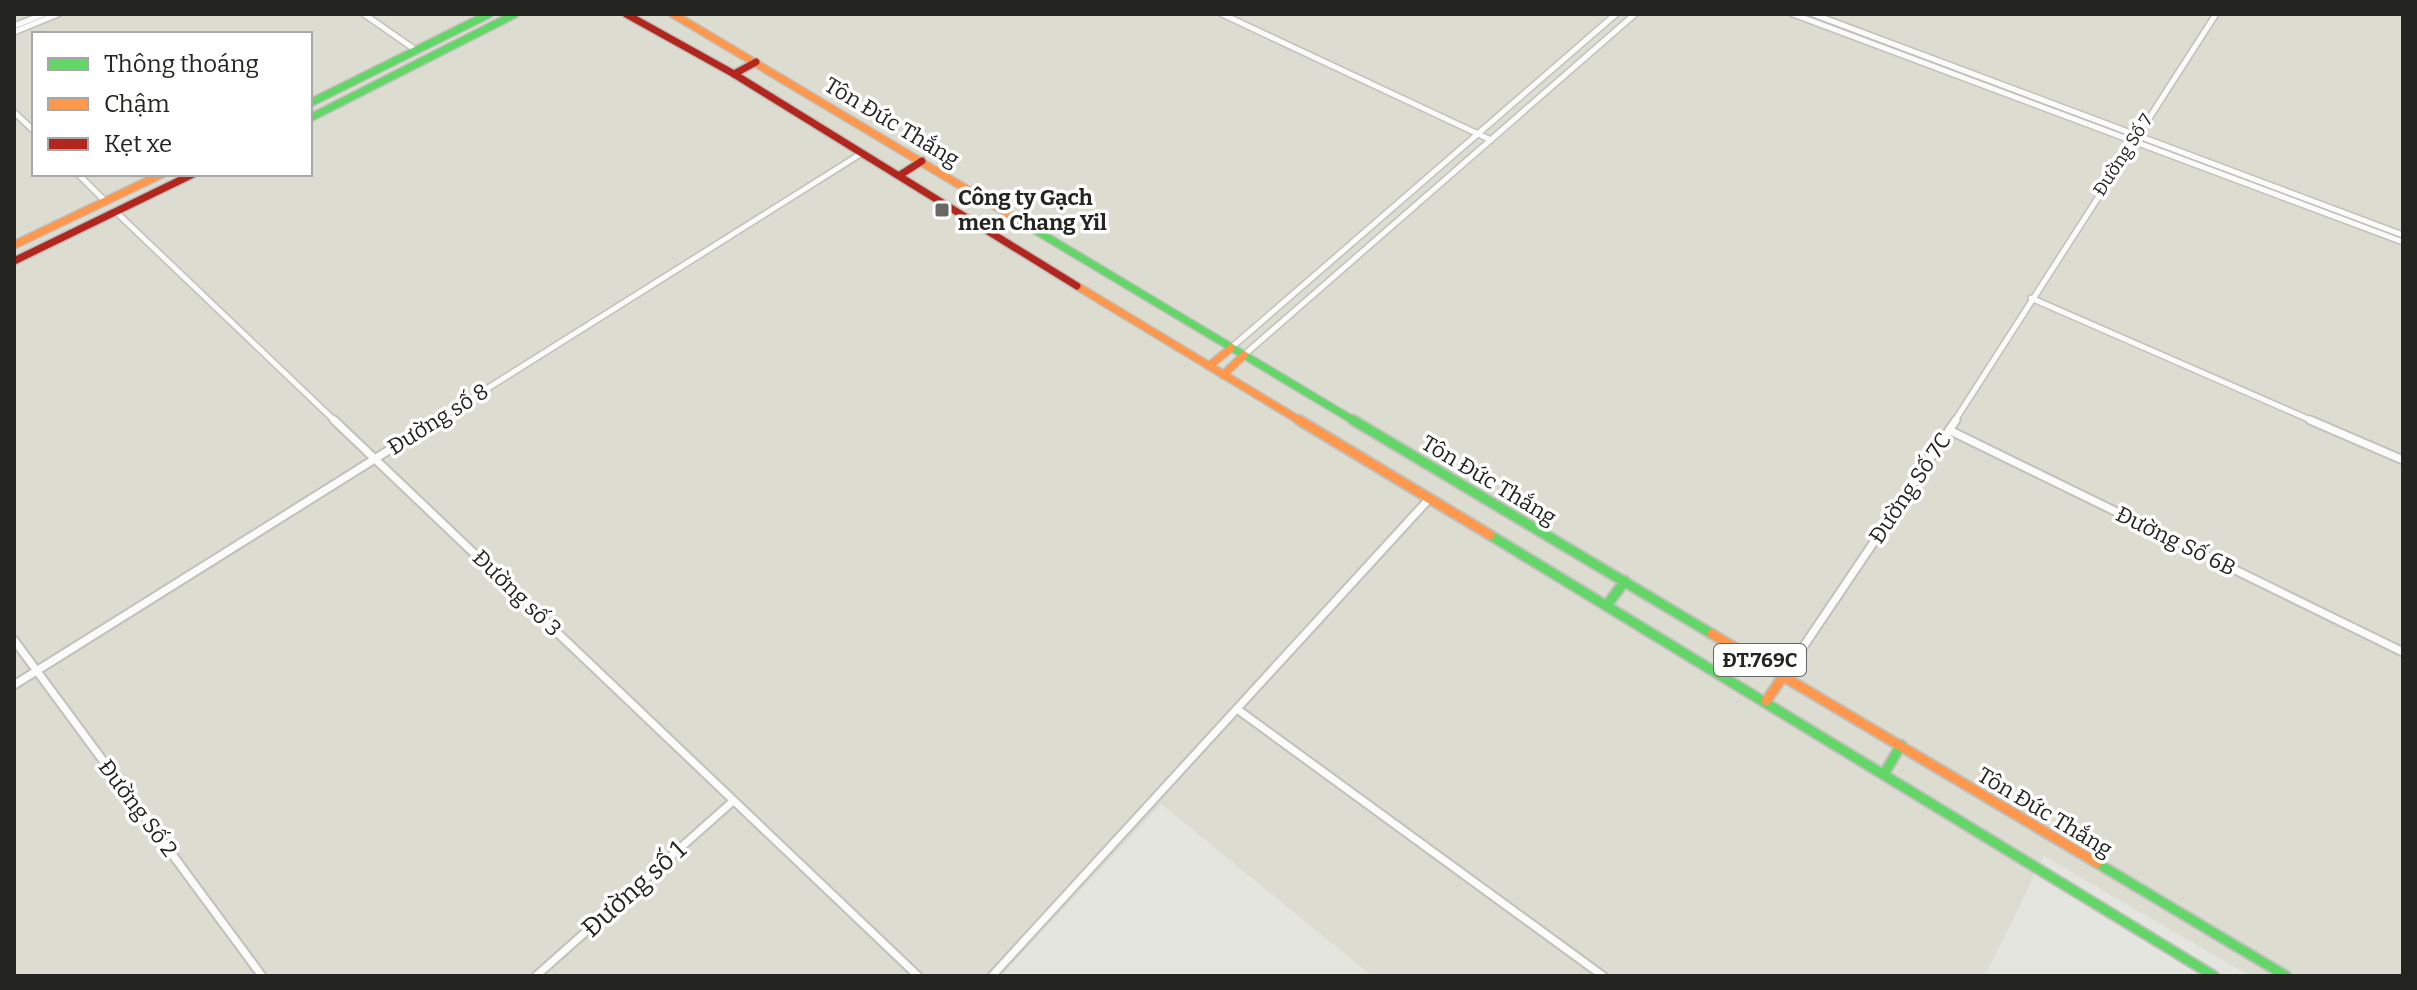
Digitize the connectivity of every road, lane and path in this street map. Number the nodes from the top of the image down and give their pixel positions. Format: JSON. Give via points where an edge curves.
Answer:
{"nodes":[{"id":1,"x":44,"y":14,"type":"edge"},
{"id":2,"x":58,"y":14,"type":"edge"},
{"id":3,"x":364,"y":14,"type":"edge"},
{"id":4,"x":489,"y":14,"type":"edge"},
{"id":5,"x":515,"y":14,"type":"edge"},
{"id":6,"x":626,"y":14,"type":"edge"},
{"id":7,"x":673,"y":14,"type":"edge"},
{"id":8,"x":1222,"y":14,"type":"edge"},
{"id":9,"x":1616,"y":14,"type":"edge"},
{"id":10,"x":1635,"y":14,"type":"edge"},
{"id":11,"x":1793,"y":14,"type":"edge"},
{"id":12,"x":1813,"y":14,"type":"edge"},
{"id":13,"x":2216,"y":14,"type":"edge"},
{"id":14,"x":14,"y":29,"type":"edge"},
{"id":15,"x":1583,"y":43,"type":"junction"},
{"id":16,"x":1596,"y":49,"type":"junction"},
{"id":17,"x":418,"y":52,"type":"junction"},
{"id":18,"x":429,"y":60,"type":"junction"},
{"id":19,"x":756,"y":62,"type":"junction"},
{"id":20,"x":734,"y":74,"type":"junction"},
{"id":21,"x":312,"y":102,"type":"edge"},
{"id":22,"x":14,"y":112,"type":"edge"},
{"id":23,"x":312,"y":117,"type":"edge"},
{"id":24,"x":32,"y":129,"type":"edge"},
{"id":25,"x":1479,"y":134,"type":"junction"},
{"id":26,"x":2133,"y":138,"type":"junction"},
{"id":27,"x":1491,"y":140,"type":"junction"},
{"id":28,"x":862,"y":153,"type":"junction"},
{"id":29,"x":922,"y":161,"type":"junction"},
{"id":30,"x":900,"y":175,"type":"junction"},
{"id":31,"x":80,"y":176,"type":"edge"},
{"id":32,"x":158,"y":176,"type":"edge"},
{"id":33,"x":189,"y":176,"type":"edge"},
{"id":34,"x":105,"y":201,"type":"junction"},
{"id":35,"x":116,"y":212,"type":"junction"},
{"id":36,"x":1377,"y":223,"type":"junction"},
{"id":37,"x":1388,"y":230,"type":"junction"},
{"id":38,"x":2403,"y":235,"type":"edge"},
{"id":39,"x":2403,"y":242,"type":"edge"},
{"id":40,"x":14,"y":245,"type":"edge"},
{"id":41,"x":14,"y":261,"type":"edge"},
{"id":42,"x":2031,"y":298,"type":"junction"},
{"id":43,"x":1231,"y":348,"type":"junction"},
{"id":44,"x":1244,"y":355,"type":"junction"},
{"id":45,"x":1209,"y":366,"type":"junction"},
{"id":46,"x":1223,"y":375,"type":"junction"},
{"id":47,"x":1949,"y":430,"type":"junction"},
{"id":48,"x":375,"y":458,"type":"junction"},
{"id":49,"x":2403,"y":460,"type":"edge"},
{"id":50,"x":1429,"y":499,"type":"junction"},
{"id":51,"x":1625,"y":581,"type":"junction"},
{"id":52,"x":1607,"y":605,"type":"junction"},
{"id":53,"x":14,"y":640,"type":"edge"},
{"id":54,"x":2403,"y":652,"type":"edge"},
{"id":55,"x":36,"y":671,"type":"junction"},
{"id":56,"x":1785,"y":674,"type":"junction"},
{"id":57,"x":14,"y":685,"type":"edge"},
{"id":58,"x":1766,"y":701,"type":"junction"},
{"id":59,"x":1237,"y":709,"type":"junction"},
{"id":60,"x":1901,"y":745,"type":"junction"},
{"id":61,"x":1884,"y":774,"type":"junction"},
{"id":62,"x":732,"y":802,"type":"junction"},
{"id":63,"x":262,"y":976,"type":"edge"},
{"id":64,"x":536,"y":976,"type":"edge"},
{"id":65,"x":918,"y":976,"type":"edge"},
{"id":66,"x":992,"y":976,"type":"edge"},
{"id":67,"x":1603,"y":976,"type":"edge"},
{"id":68,"x":2214,"y":976,"type":"edge"},
{"id":69,"x":2286,"y":976,"type":"edge"}],
"edges":[{"from":1,"to":14,"type":"street"},
{"from":2,"to":14,"type":"street"},
{"from":3,"to":17,"type":"street"},
{"from":4,"to":17,"type":"main road"},
{"from":5,"to":18,"type":"main road"},
{"from":6,"to":20,"type":"main road","name":"Tôn Đức Thắng","number":"ĐT.769C"},
{"from":7,"to":19,"type":"main road","name":"Tôn Đức Thắng","number":"ĐT.769C"},
{"from":8,"to":25,"type":"street"},
{"from":9,"to":15,"type":"street"},
{"from":10,"to":16,"type":"street"},
{"from":11,"to":26,"type":"street"},
{"from":12,"to":26,"type":"street"},
{"from":13,"to":26,"type":"street","name":"Đường Số 7"},
{"from":15,"to":16,"type":"street"},
{"from":15,"to":25,"type":"street"},
{"from":16,"to":27,"type":"street"},
{"from":17,"to":18,"type":"main road"},
{"from":17,"to":21,"type":"main road"},
{"from":18,"to":23,"type":"main road"},
{"from":19,"to":20,"type":"main road"},
{"from":19,"to":29,"type":"main road","name":"Tôn Đức Thắng","number":"ĐT.769C"},
{"from":20,"to":28,"type":"main road","name":"Tôn Đức Thắng","number":"ĐT.769C"},
{"from":22,"to":24,"type":"street"},
{"from":25,"to":27,"type":"street"},
{"from":25,"to":36,"type":"street"},
{"from":26,"to":38,"type":"street"},
{"from":26,"to":39,"type":"street"},
{"from":26,"to":42,"type":"street","name":"Đường Số 7"},
{"from":27,"to":37,"type":"street"},
{"from":28,"to":30,"type":"main road","name":"Tôn Đức Thắng","number":"ĐT.769C"},
{"from":28,"to":48,"type":"street","name":"Đường số 8"},
{"from":29,"to":30,"type":"main road"},
{"from":29,"to":43,"type":"main road","name":"Tôn Đức Thắng","number":"ĐT.769C"},
{"from":30,"to":45,"type":"main road","name":"Tôn Đức Thắng","number":"ĐT.769C"},
{"from":31,"to":34,"type":"street"},
{"from":32,"to":34,"type":"main road"},
{"from":33,"to":35,"type":"main road"},
{"from":34,"to":35,"type":"main road"},
{"from":34,"to":40,"type":"main road"},
{"from":35,"to":41,"type":"main road"},
{"from":35,"to":48,"type":"street","name":"Đường số 3"},
{"from":36,"to":37,"type":"street"},
{"from":36,"to":43,"type":"street"},
{"from":37,"to":44,"type":"street"},
{"from":42,"to":47,"type":"street","name":"Đường Số 7C"},
{"from":42,"to":49,"type":"street"},
{"from":43,"to":44,"type":"main road","name":"Tôn Đức Thắng","number":"ĐT.769C"},
{"from":43,"to":45,"type":"main road"},
{"from":44,"to":46,"type":"main road"},
{"from":44,"to":51,"type":"main road","name":"Tôn Đức Thắng","number":"ĐT.769C"},
{"from":45,"to":46,"type":"main road","name":"Tôn Đức Thắng","number":"ĐT.769C"},
{"from":46,"to":50,"type":"main road","name":"Tôn Đức Thắng","number":"ĐT.769C"},
{"from":47,"to":54,"type":"street","name":"Đường Số 6B"},
{"from":47,"to":56,"type":"street","name":"Đường Số 7C"},
{"from":48,"to":55,"type":"street","name":"Đường số 8"},
{"from":48,"to":62,"type":"street","name":"Đường số 3"},
{"from":50,"to":52,"type":"main road","name":"Tôn Đức Thắng","number":"ĐT.769C"},
{"from":50,"to":59,"type":"street"},
{"from":51,"to":52,"type":"main road"},
{"from":51,"to":56,"type":"main road","name":"Tôn Đức Thắng","number":"ĐT.769C"},
{"from":52,"to":58,"type":"main road","name":"Tôn Đức Thắng","number":"ĐT.769C"},
{"from":53,"to":55,"type":"street","name":"Đường Số 2"},
{"from":55,"to":57,"type":"street","name":"Đường số 8"},
{"from":55,"to":63,"type":"street","name":"Đường Số 2"},
{"from":56,"to":58,"type":"main road"},
{"from":56,"to":60,"type":"main road","name":"Tôn Đức Thắng","number":"ĐT.769C"},
{"from":58,"to":61,"type":"main road","name":"Tôn Đức Thắng","number":"ĐT.769C"},
{"from":59,"to":66,"type":"street"},
{"from":59,"to":67,"type":"street"},
{"from":60,"to":61,"type":"main road"},
{"from":60,"to":69,"type":"main road","name":"Tôn Đức Thắng","number":"ĐT.769C"},
{"from":61,"to":68,"type":"main road","name":"Tôn Đức Thắng","number":"ĐT.769C"},
{"from":62,"to":64,"type":"street","name":"Đường số 1"},
{"from":62,"to":65,"type":"street","name":"Đường số 3"}]}
